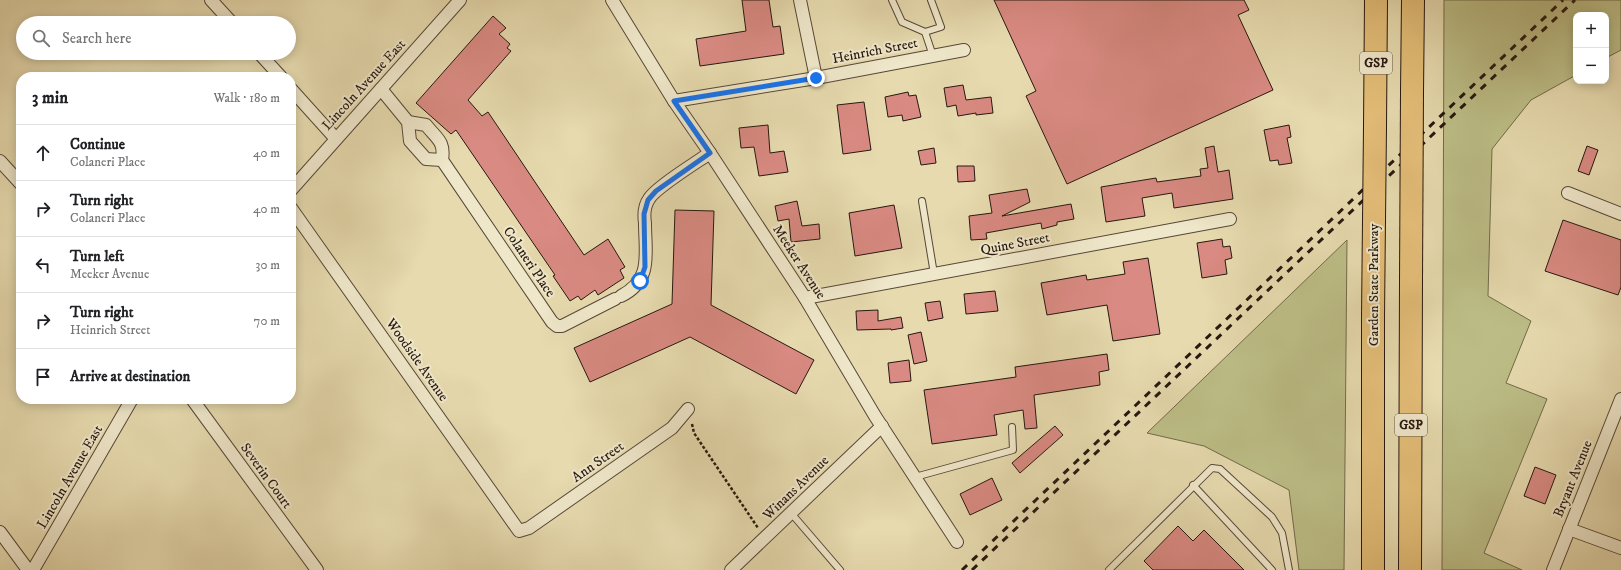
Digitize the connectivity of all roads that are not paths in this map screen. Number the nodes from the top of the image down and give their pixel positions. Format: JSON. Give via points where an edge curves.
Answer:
{"nodes":[{"id":1,"x":211,"y":0,"type":"edge"},
{"id":2,"x":460,"y":0,"type":"edge"},
{"id":3,"x":612,"y":0,"type":"edge"},
{"id":4,"x":800,"y":0,"type":"edge"},
{"id":5,"x":892,"y":0,"type":"edge"},
{"id":6,"x":931,"y":0,"type":"edge"},
{"id":7,"x":1376,"y":0,"type":"edge"},
{"id":8,"x":1413,"y":0,"type":"edge"},
{"id":9,"x":226,"y":16,"type":"edge"},
{"id":10,"x":925,"y":32,"type":"junction"},
{"id":11,"x":964,"y":50,"type":"dead end"},
{"id":12,"x":932,"y":56,"type":"junction"},
{"id":13,"x":265,"y":60,"type":"edge"},
{"id":14,"x":276,"y":72,"type":"edge"},
{"id":15,"x":816,"y":78,"type":"junction"},
{"id":16,"x":380,"y":89,"type":"junction"},
{"id":17,"x":296,"y":95,"type":"edge"},
{"id":18,"x":674,"y":101,"type":"junction"},
{"id":19,"x":408,"y":122,"type":"junction"},
{"id":20,"x":336,"y":139,"type":"junction"},
{"id":21,"x":710,"y":153,"type":"junction"},
{"id":22,"x":442,"y":160,"type":"junction"},
{"id":23,"x":0,"y":161,"type":"edge"},
{"id":24,"x":16,"y":179,"type":"edge"},
{"id":25,"x":296,"y":184,"type":"edge"},
{"id":26,"x":1568,"y":194,"type":"dead end"},
{"id":27,"x":922,"y":201,"type":"dead end"},
{"id":28,"x":1621,"y":214,"type":"edge"},
{"id":29,"x":296,"y":215,"type":"edge"},
{"id":30,"x":1230,"y":219,"type":"dead end"},
{"id":31,"x":934,"y":274,"type":"junction"},
{"id":32,"x":805,"y":298,"type":"junction"},
{"id":33,"x":1621,"y":399,"type":"edge"},
{"id":34,"x":129,"y":404,"type":"edge"},
{"id":35,"x":196,"y":404,"type":"edge"},
{"id":36,"x":688,"y":410,"type":"road end"},
{"id":37,"x":882,"y":426,"type":"junction"},
{"id":38,"x":1012,"y":427,"type":"dead end"},
{"id":39,"x":916,"y":477,"type":"junction"},
{"id":40,"x":1194,"y":485,"type":"junction"},
{"id":41,"x":791,"y":513,"type":"junction"},
{"id":42,"x":1570,"y":529,"type":"junction"},
{"id":43,"x":519,"y":530,"type":"joint"},
{"id":44,"x":0,"y":532,"type":"edge"},
{"id":45,"x":957,"y":542,"type":"dead end"},
{"id":46,"x":1621,"y":548,"type":"edge"},
{"id":47,"x":28,"y":570,"type":"edge"},
{"id":48,"x":34,"y":570,"type":"edge"},
{"id":49,"x":317,"y":570,"type":"edge"},
{"id":50,"x":731,"y":570,"type":"edge"},
{"id":51,"x":840,"y":570,"type":"edge"},
{"id":52,"x":1109,"y":570,"type":"edge"},
{"id":53,"x":1272,"y":570,"type":"edge"},
{"id":54,"x":1289,"y":570,"type":"edge"},
{"id":55,"x":1373,"y":570,"type":"edge"},
{"id":56,"x":1410,"y":570,"type":"edge"},
{"id":57,"x":1553,"y":570,"type":"edge"}],
"edges":[{"from":1,"to":9,"type":"street"},
{"from":2,"to":16,"type":"street","name":"Lincoln Avenue East"},
{"from":3,"to":18,"type":"street","name":"Meeker Avenue"},
{"from":4,"to":15,"type":"street"},
{"from":5,"to":10,"type":"lane","via":[[902,22]]},
{"from":6,"to":10,"type":"lane","via":[[940,27]]},
{"from":7,"to":55,"type":"highway","name":"Garden State Parkway","number":"GSP","bridge":true},
{"from":8,"to":56,"type":"highway","number":"GSP","bridge":true},
{"from":10,"to":12,"type":"lane"},
{"from":11,"to":12,"type":"street","name":"Heinrich Street"},
{"from":12,"to":15,"type":"street","name":"Heinrich Street"},
{"from":13,"to":14,"type":"street"},
{"from":15,"to":18,"type":"street","name":"Heinrich Street"},
{"from":16,"to":19,"type":"street"},
{"from":16,"to":20,"type":"street","name":"Lincoln Avenue East"},
{"from":17,"to":20,"type":"street"},
{"from":18,"to":21,"type":"street","name":"Meeker Avenue"},
{"from":19,"to":22,"type":"street","via":[[410,141],[426,159]]},
{"from":19,"to":22,"type":"street","name":"Colaneri Place","via":[[426,125],[442,144]]},
{"from":20,"to":25,"type":"street","name":"Lincoln Avenue East"},
{"from":21,"to":22,"type":"street","name":"Colaneri Place","via":[[656,191],[648,200],[644,214],[645,267],[640,281],[631,291],[562,326],[556,326],[552,322]]},
{"from":21,"to":32,"type":"street","name":"Meeker Avenue"},
{"from":23,"to":24,"type":"street"},
{"from":26,"to":28,"type":"street"},
{"from":27,"to":31,"type":"lane"},
{"from":29,"to":43,"type":"street","name":"Woodside Avenue"},
{"from":30,"to":31,"type":"street","name":"Quine Street"},
{"from":31,"to":32,"type":"street","name":"Quine Street"},
{"from":32,"to":37,"type":"street","name":"Meeker Avenue"},
{"from":33,"to":42,"type":"street","name":"Bryant Avenue"},
{"from":34,"to":48,"type":"street","name":"Lincoln Avenue East"},
{"from":35,"to":49,"type":"street","name":"Severin Court"},
{"from":36,"to":43,"type":"street","name":"Ann Street","via":[[672,428],[529,528]]},
{"from":37,"to":39,"type":"street","name":"Meeker Avenue"},
{"from":37,"to":41,"type":"street","name":"Winans Avenue"},
{"from":38,"to":39,"type":"lane","via":[[1013,450]]},
{"from":39,"to":45,"type":"street","name":"Meeker Avenue"},
{"from":40,"to":52,"type":"lane"},
{"from":40,"to":53,"type":"lane"},
{"from":40,"to":54,"type":"lane","via":[[1212,468],[1220,469],[1272,516],[1282,533]]},
{"from":41,"to":50,"type":"street","name":"Winans Avenue"},
{"from":41,"to":51,"type":"lane"},
{"from":42,"to":46,"type":"street"},
{"from":42,"to":57,"type":"street","name":"Bryant Avenue"},
{"from":44,"to":47,"type":"street"}]}
